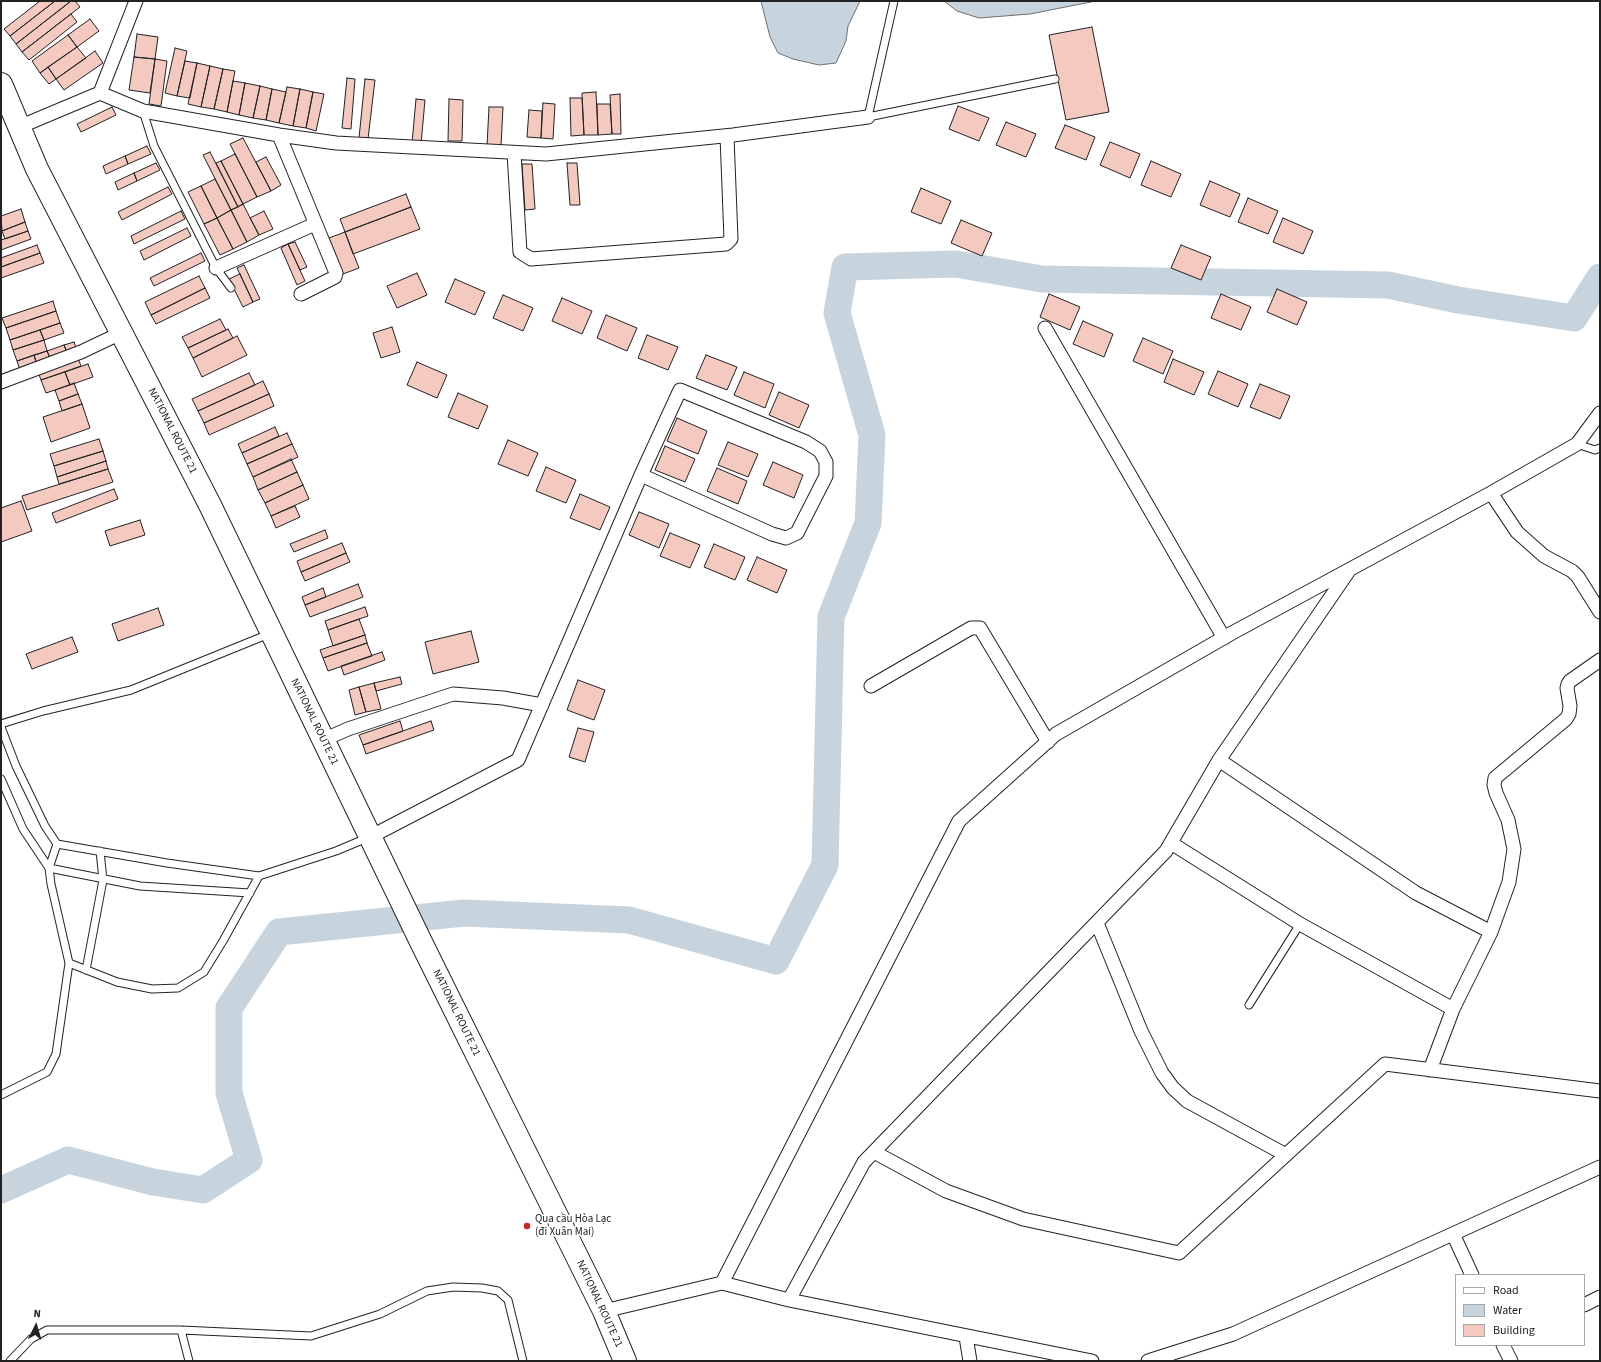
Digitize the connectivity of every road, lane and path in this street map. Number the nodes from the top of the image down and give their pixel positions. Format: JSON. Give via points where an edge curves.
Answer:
{"nodes":[{"id":1,"x":136,"y":1,"type":"edge"},
{"id":2,"x":894,"y":1,"type":"edge"},
{"id":3,"x":1054,"y":79,"type":"dead end"},
{"id":4,"x":100,"y":93,"type":"junction"},
{"id":5,"x":3,"y":95,"type":"edge"},
{"id":6,"x":143,"y":111,"type":"junction"},
{"id":7,"x":868,"y":117,"type":"junction"},
{"id":8,"x":19,"y":127,"type":"junction"},
{"id":9,"x":279,"y":135,"type":"junction"},
{"id":10,"x":727,"y":136,"type":"junction"},
{"id":11,"x":514,"y":153,"type":"junction"},
{"id":12,"x":315,"y":224,"type":"junction"},
{"id":13,"x":216,"y":268,"type":"junction"},
{"id":14,"x":231,"y":288,"type":"dead end"},
{"id":15,"x":300,"y":294,"type":"dead end"},
{"id":16,"x":1045,"y":328,"type":"dead end"},
{"id":17,"x":122,"y":333,"type":"junction"},
{"id":18,"x":1,"y":382,"type":"edge"},
{"id":19,"x":1600,"y":413,"type":"edge"},
{"id":20,"x":1577,"y":444,"type":"junction"},
{"id":21,"x":1600,"y":448,"type":"edge"},
{"id":22,"x":640,"y":475,"type":"junction"},
{"id":23,"x":1491,"y":493,"type":"junction"},
{"id":24,"x":1349,"y":570,"type":"junction"},
{"id":25,"x":1600,"y":612,"type":"edge"},
{"id":26,"x":271,"y":633,"type":"junction"},
{"id":27,"x":1224,"y":638,"type":"junction"},
{"id":28,"x":1600,"y":660,"type":"edge"},
{"id":29,"x":871,"y":686,"type":"dead end"},
{"id":30,"x":542,"y":705,"type":"junction"},
{"id":31,"x":1,"y":726,"type":"edge"},
{"id":32,"x":323,"y":740,"type":"junction"},
{"id":33,"x":1048,"y":742,"type":"junction"},
{"id":34,"x":1220,"y":760,"type":"junction"},
{"id":35,"x":1,"y":779,"type":"edge"},
{"id":36,"x":370,"y":837,"type":"junction"},
{"id":37,"x":1171,"y":843,"type":"junction"},
{"id":38,"x":57,"y":844,"type":"junction"},
{"id":39,"x":100,"y":851,"type":"junction"},
{"id":40,"x":49,"y":868,"type":"junction"},
{"id":41,"x":259,"y":876,"type":"junction"},
{"id":42,"x":103,"y":880,"type":"junction"},
{"id":43,"x":250,"y":893,"type":"junction"},
{"id":44,"x":1097,"y":923,"type":"junction"},
{"id":45,"x":1300,"y":924,"type":"junction"},
{"id":46,"x":1491,"y":932,"type":"junction"},
{"id":47,"x":69,"y":963,"type":"junction"},
{"id":48,"x":86,"y":970,"type":"junction"},
{"id":49,"x":1249,"y":1005,"type":"dead end"},
{"id":50,"x":1453,"y":1009,"type":"junction"},
{"id":51,"x":1430,"y":1070,"type":"junction"},
{"id":52,"x":1600,"y":1091,"type":"edge"},
{"id":53,"x":1,"y":1095,"type":"edge"},
{"id":54,"x":874,"y":1152,"type":"junction"},
{"id":55,"x":1286,"y":1155,"type":"junction"},
{"id":56,"x":1600,"y":1167,"type":"edge"},
{"id":57,"x":1453,"y":1234,"type":"junction"},
{"id":58,"x":1472,"y":1274,"type":"edge"},
{"id":59,"x":722,"y":1283,"type":"junction"},
{"id":60,"x":1600,"y":1297,"type":"edge"},
{"id":61,"x":789,"y":1300,"type":"junction"},
{"id":62,"x":1585,"y":1304,"type":"edge"},
{"id":63,"x":604,"y":1311,"type":"junction"},
{"id":64,"x":181,"y":1330,"type":"junction"},
{"id":65,"x":966,"y":1336,"type":"junction"},
{"id":66,"x":1504,"y":1346,"type":"edge"},
{"id":67,"x":10,"y":1361,"type":"edge"},
{"id":68,"x":189,"y":1361,"type":"edge"},
{"id":69,"x":523,"y":1361,"type":"edge"},
{"id":70,"x":625,"y":1361,"type":"edge"},
{"id":71,"x":970,"y":1361,"type":"edge"},
{"id":72,"x":1092,"y":1361,"type":"edge"},
{"id":73,"x":1148,"y":1361,"type":"edge"},
{"id":74,"x":1511,"y":1361,"type":"edge"}],
"edges":[{"from":1,"to":4,"type":"street"},
{"from":2,"to":7,"type":"lane"},
{"from":3,"to":7,"type":"lane"},
{"from":4,"to":6,"type":"street"},
{"from":4,"to":8,"type":"street"},
{"from":5,"to":8,"type":"highway","name":"NATIONAL ROUTE 21"},
{"from":6,"to":9,"type":"street"},
{"from":6,"to":13,"type":"lane","via":[[154,146]]},
{"from":7,"to":10,"type":"street"},
{"from":8,"to":17,"type":"highway","name":"NATIONAL ROUTE 21","via":[[37,169]]},
{"from":9,"to":11,"type":"street","via":[[336,143]]},
{"from":9,"to":12,"type":"street"},
{"from":10,"to":11,"type":"street","via":[[546,154]]},
{"from":10,"to":11,"type":"street","via":[[731,239],[726,244],[531,259],[520,252]]},
{"from":12,"to":13,"type":"street"},
{"from":12,"to":15,"type":"street","via":[[336,274],[335,277]]},
{"from":13,"to":14,"type":"lane"},
{"from":16,"to":27,"type":"street"},
{"from":17,"to":18,"type":"street","via":[[81,352]]},
{"from":17,"to":26,"type":"highway","name":"NATIONAL ROUTE 21","via":[[210,505]]},
{"from":19,"to":20,"type":"street"},
{"from":20,"to":21,"type":"lane","via":[[1595,450]]},
{"from":20,"to":23,"type":"street"},
{"from":22,"to":22,"type":"street","via":[[680,390],[806,442],[820,450],[826,462],[826,476],[797,534],[786,538]]},
{"from":22,"to":30,"type":"street"},
{"from":23,"to":24,"type":"street"},
{"from":23,"to":25,"type":"street","via":[[1517,532],[1544,556],[1578,577]]},
{"from":24,"to":27,"type":"street"},
{"from":24,"to":34,"type":"street"},
{"from":26,"to":31,"type":"lane","via":[[131,690],[43,711]]},
{"from":26,"to":32,"type":"highway","name":"NATIONAL ROUTE 21"},
{"from":27,"to":33,"type":"street","via":[[1056,734]]},
{"from":28,"to":46,"type":"street","via":[[1568,684],[1570,706],[1566,719],[1495,778],[1496,793],[1508,820],[1514,849],[1509,882]]},
{"from":29,"to":33,"type":"street","via":[[971,628],[980,628]]},
{"from":30,"to":32,"type":"street","via":[[503,698],[453,694],[348,729]]},
{"from":30,"to":36,"type":"street","via":[[518,760]]},
{"from":31,"to":38,"type":"lane","via":[[16,766],[44,826]]},
{"from":32,"to":36,"type":"highway","name":"NATIONAL ROUTE 21"},
{"from":33,"to":59,"type":"street","via":[[959,821]]},
{"from":34,"to":37,"type":"street"},
{"from":34,"to":46,"type":"street","via":[[1416,893]]},
{"from":35,"to":40,"type":"lane","via":[[23,829]]},
{"from":36,"to":41,"type":"lane"},
{"from":36,"to":63,"type":"highway","name":"NATIONAL ROUTE 21"},
{"from":37,"to":44,"type":"street"},
{"from":37,"to":45,"type":"street"},
{"from":38,"to":39,"type":"lane"},
{"from":38,"to":40,"type":"lane"},
{"from":39,"to":41,"type":"lane"},
{"from":39,"to":42,"type":"lane"},
{"from":40,"to":42,"type":"lane"},
{"from":40,"to":47,"type":"lane"},
{"from":41,"to":43,"type":"lane"},
{"from":42,"to":43,"type":"lane","via":[[140,886]]},
{"from":42,"to":48,"type":"lane"},
{"from":43,"to":48,"type":"lane","via":[[204,972],[178,988],[152,988],[117,982]]},
{"from":44,"to":54,"type":"street"},
{"from":44,"to":55,"type":"street","via":[[1140,1031],[1162,1073],[1173,1088],[1187,1102]]},
{"from":45,"to":49,"type":"lane"},
{"from":45,"to":50,"type":"street"},
{"from":46,"to":50,"type":"street"},
{"from":47,"to":48,"type":"lane"},
{"from":47,"to":53,"type":"lane","via":[[56,1054],[47,1072]]},
{"from":50,"to":51,"type":"street"},
{"from":51,"to":52,"type":"street"},
{"from":51,"to":55,"type":"street","via":[[1385,1064]]},
{"from":54,"to":55,"type":"street","via":[[946,1191],[1024,1219],[1179,1253]]},
{"from":54,"to":61,"type":"street","via":[[864,1162]]},
{"from":56,"to":57,"type":"street"},
{"from":57,"to":58,"type":"street"},
{"from":57,"to":73,"type":"street","via":[[1233,1334]]},
{"from":59,"to":61,"type":"street"},
{"from":59,"to":63,"type":"street"},
{"from":60,"to":62,"type":"street"},
{"from":61,"to":65,"type":"street"},
{"from":63,"to":70,"type":"highway","name":"NATIONAL ROUTE 21"},
{"from":64,"to":67,"type":"lane","via":[[47,1330],[31,1339]]},
{"from":64,"to":68,"type":"lane"},
{"from":64,"to":69,"type":"lane","via":[[311,1336],[380,1314],[427,1291],[452,1287],[482,1288],[498,1291],[508,1300]]},
{"from":65,"to":71,"type":"street"},
{"from":65,"to":72,"type":"street"},
{"from":66,"to":74,"type":"street"}]}
